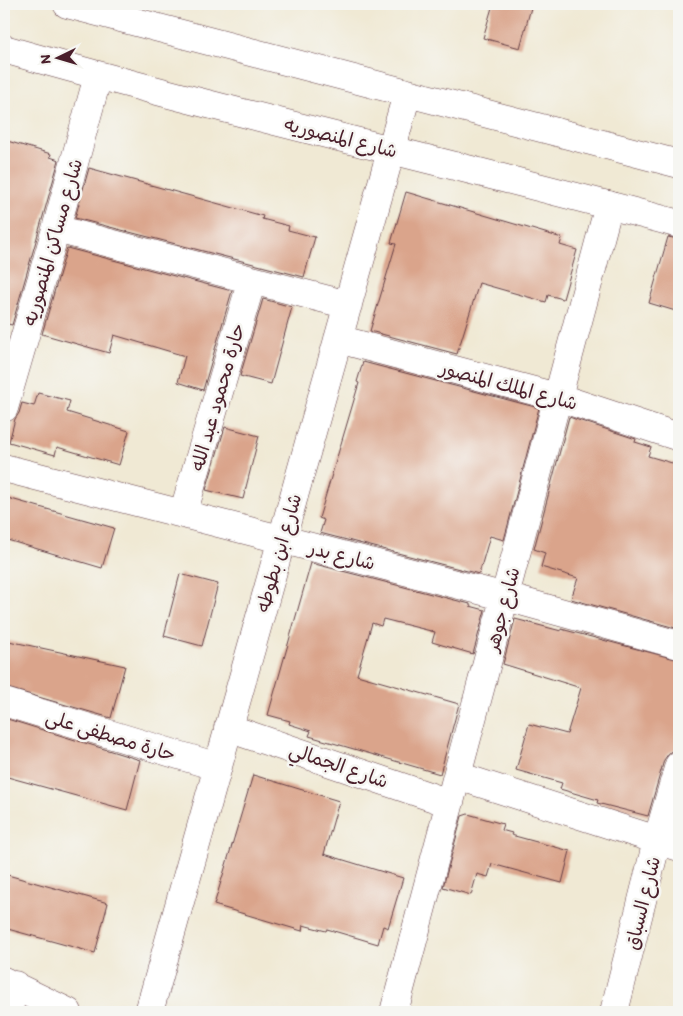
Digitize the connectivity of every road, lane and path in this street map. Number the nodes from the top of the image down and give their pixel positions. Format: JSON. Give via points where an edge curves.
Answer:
{"nodes":[{"id":1,"x":67,"y":4,"type":"edge"},
{"id":2,"x":4,"y":49,"type":"edge"},
{"id":3,"x":98,"y":76,"type":"junction"},
{"id":4,"x":408,"y":94,"type":"junction"},
{"id":5,"x":392,"y":149,"type":"junction"},
{"id":6,"x":679,"y":164,"type":"edge"},
{"id":7,"x":609,"y":205,"type":"junction"},
{"id":8,"x":679,"y":224,"type":"edge"},
{"id":9,"x":56,"y":229,"type":"junction"},
{"id":10,"x":252,"y":280,"type":"junction"},
{"id":11,"x":348,"y":305,"type":"junction"},
{"id":12,"x":338,"y":339,"type":"junction"},
{"id":13,"x":557,"y":397,"type":"junction"},
{"id":14,"x":4,"y":408,"type":"edge"},
{"id":15,"x":679,"y":437,"type":"edge"},
{"id":16,"x":4,"y":468,"type":"edge"},
{"id":17,"x":183,"y":514,"type":"junction"},
{"id":18,"x":282,"y":539,"type":"junction"},
{"id":19,"x":506,"y":597,"type":"junction"},
{"id":20,"x":679,"y":644,"type":"edge"},
{"id":21,"x":4,"y":702,"type":"edge"},
{"id":22,"x":228,"y":728,"type":"junction"},
{"id":23,"x":679,"y":765,"type":"edge"},
{"id":24,"x":218,"y":767,"type":"junction"},
{"id":25,"x":458,"y":776,"type":"junction"},
{"id":26,"x":450,"y":802,"type":"junction"},
{"id":27,"x":668,"y":844,"type":"edge"},
{"id":28,"x":10,"y":983,"type":"edge"},
{"id":29,"x":8,"y":1012,"type":"edge"},
{"id":30,"x":68,"y":1012,"type":"edge"},
{"id":31,"x":149,"y":1012,"type":"edge"},
{"id":32,"x":394,"y":1012,"type":"edge"},
{"id":33,"x":614,"y":1012,"type":"edge"}],
"edges":[{"from":1,"to":4,"type":"street"},
{"from":2,"to":3,"type":"street","name":"شارع المنصوريه"},
{"from":3,"to":5,"type":"street","name":"شارع المنصوريه"},
{"from":3,"to":9,"type":"street","name":"شارع مساكن المنصوريه"},
{"from":4,"to":5,"type":"street","name":"شارع ابن بطوطه"},
{"from":4,"to":6,"type":"street"},
{"from":5,"to":7,"type":"street","name":"شارع المنصوريه"},
{"from":5,"to":11,"type":"street","name":"شارع ابن بطوطه"},
{"from":7,"to":8,"type":"street","name":"شارع المنصوريه"},
{"from":7,"to":13,"type":"street","name":"شارع جوهر"},
{"from":9,"to":10,"type":"street"},
{"from":9,"to":14,"type":"street","name":"شارع مساكن المنصوريه"},
{"from":10,"to":11,"type":"street"},
{"from":10,"to":17,"type":"street","name":"حارة محمود عبد الله"},
{"from":11,"to":12,"type":"street","name":"شارع ابن بطوطه"},
{"from":12,"to":13,"type":"street","name":"شارع الملك المنصور"},
{"from":12,"to":18,"type":"street","name":"شارع ابن بطوطه"},
{"from":13,"to":15,"type":"street","name":"شارع الملك المنصور"},
{"from":13,"to":19,"type":"street","name":"شارع جوهر"},
{"from":16,"to":17,"type":"street","name":"شارع بدر"},
{"from":17,"to":18,"type":"street","name":"شارع بدر"},
{"from":18,"to":19,"type":"street","name":"شارع بدر"},
{"from":18,"to":22,"type":"street","name":"شارع ابن بطوطه"},
{"from":19,"to":20,"type":"street","name":"شارع بدر"},
{"from":19,"to":25,"type":"street","name":"شارع جوهر"},
{"from":21,"to":24,"type":"street","name":"حارة مصطفى على"},
{"from":22,"to":24,"type":"street","name":"شارع ابن بطوطه"},
{"from":22,"to":26,"type":"street","name":"شارع الجمالي"},
{"from":23,"to":27,"type":"street","name":"شارع السباق"},
{"from":24,"to":31,"type":"street","name":"شارع ابن بطوطه"},
{"from":25,"to":26,"type":"street","name":"شارع جوهر"},
{"from":25,"to":27,"type":"street"},
{"from":26,"to":32,"type":"street","name":"شارع جوهر"},
{"from":27,"to":33,"type":"street","name":"شارع السباق"},
{"from":28,"to":29,"type":"street"},
{"from":28,"to":30,"type":"street"}]}
